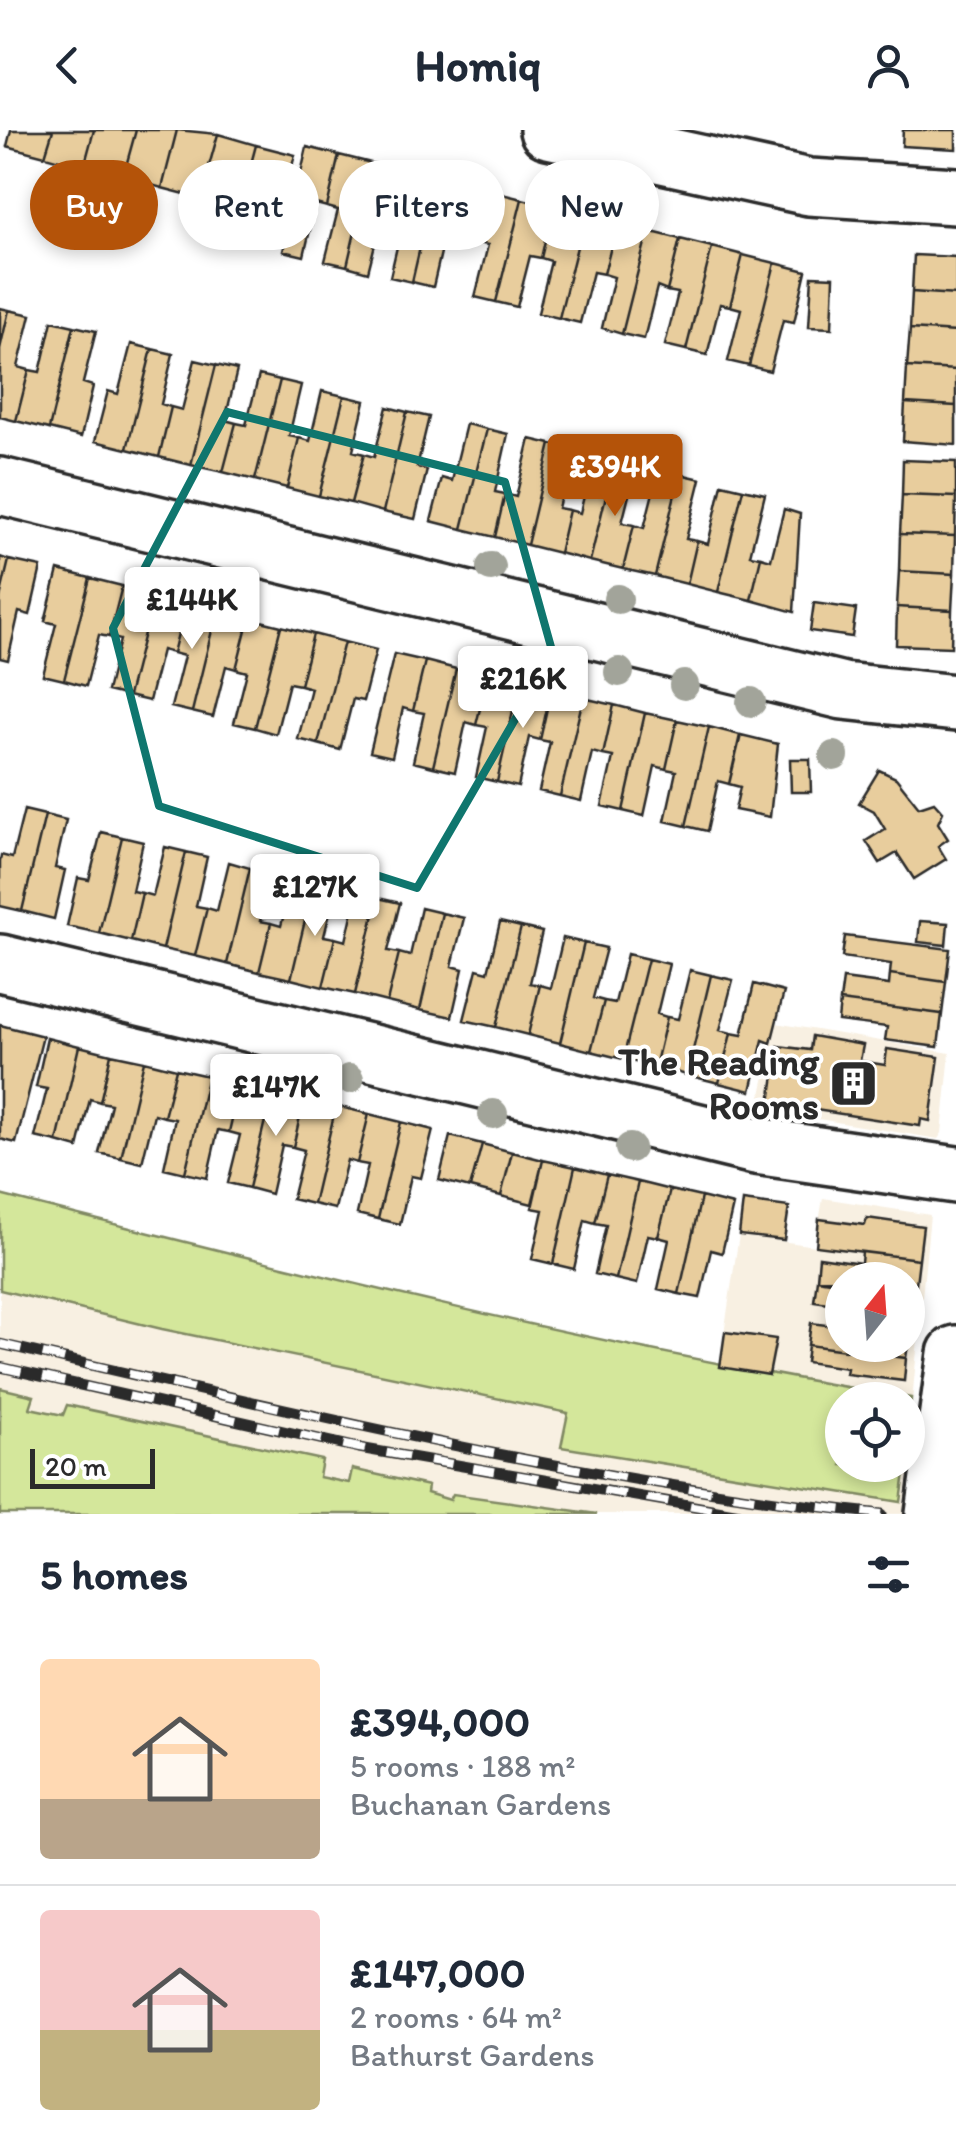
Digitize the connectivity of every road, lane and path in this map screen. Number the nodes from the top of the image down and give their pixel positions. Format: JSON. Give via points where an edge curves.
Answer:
{"nodes":[{"id":1,"x":548,"y":130,"type":"edge"},
{"id":2,"x":956,"y":196,"type":"edge"},
{"id":3,"x":0,"y":486,"type":"edge"},
{"id":4,"x":956,"y":703,"type":"edge"},
{"id":5,"x":0,"y":963,"type":"edge"},
{"id":6,"x":956,"y":1174,"type":"edge"},
{"id":7,"x":956,"y":1354,"type":"edge"},
{"id":8,"x":936,"y":1496,"type":"edge"}],
"edges":[{"from":1,"to":2,"type":"street","via":[[809,187]]},
{"from":3,"to":4,"type":"street","via":[[843,692]]},
{"from":5,"to":6,"type":"street","via":[[756,1146]]},
{"from":7,"to":8,"type":"street"}]}
